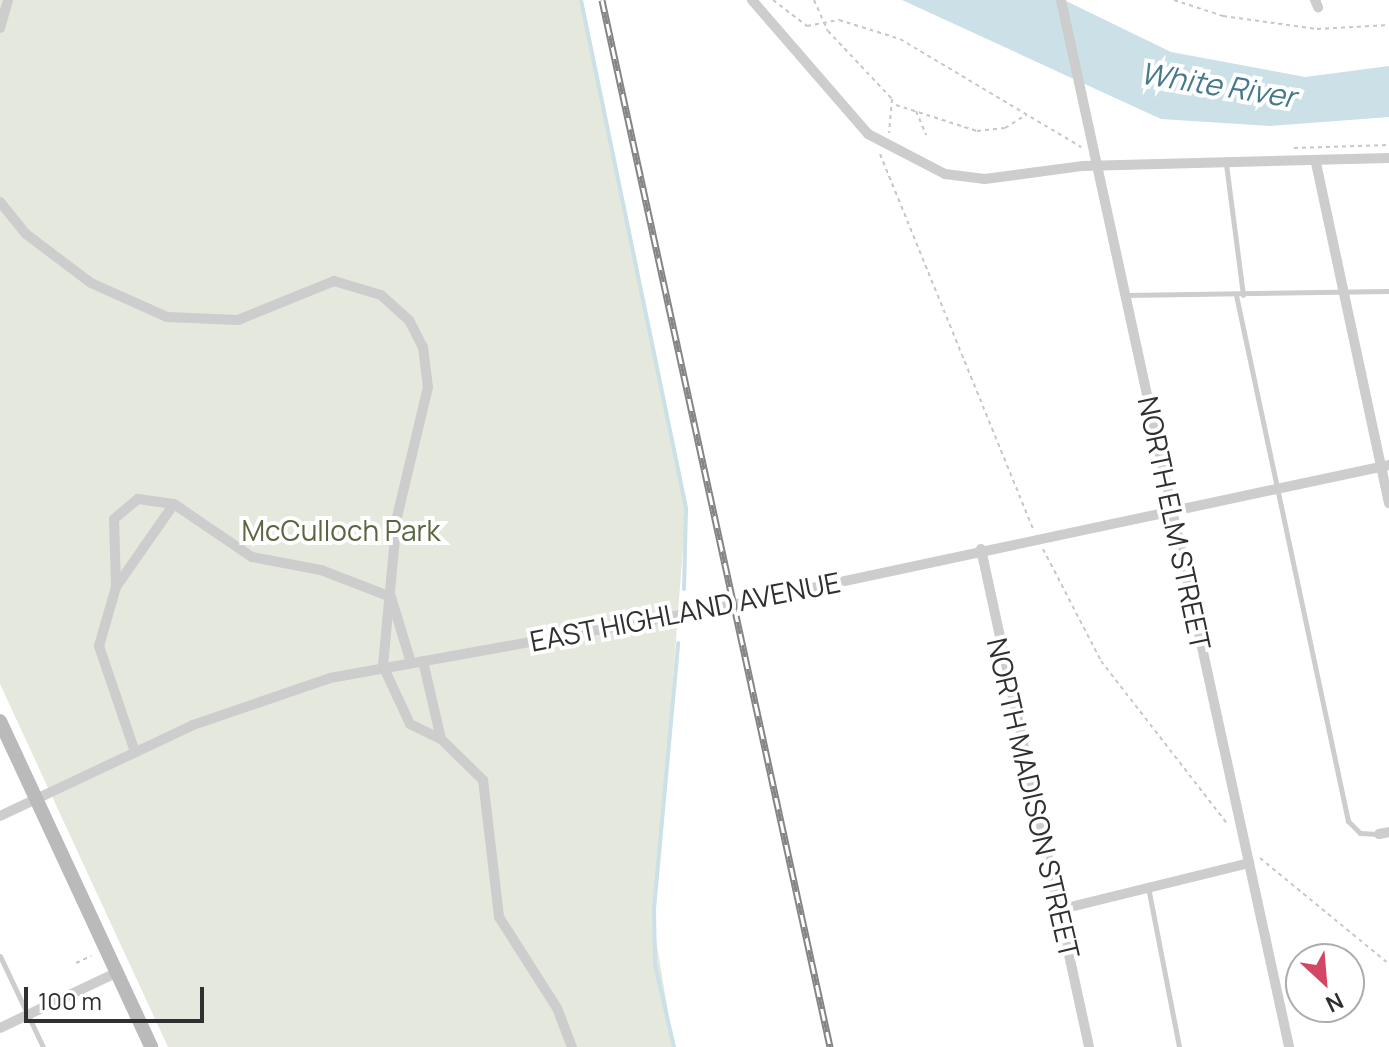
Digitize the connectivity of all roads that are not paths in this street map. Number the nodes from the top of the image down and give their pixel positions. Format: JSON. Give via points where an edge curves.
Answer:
{"nodes":[{"id":1,"x":8,"y":0,"type":"edge"},
{"id":2,"x":752,"y":0,"type":"edge"},
{"id":3,"x":1061,"y":0,"type":"edge"},
{"id":4,"x":0,"y":28,"type":"edge"},
{"id":5,"x":1389,"y":158,"type":"edge"},
{"id":6,"x":1316,"y":163,"type":"junction"},
{"id":7,"x":1226,"y":164,"type":"junction"},
{"id":8,"x":1097,"y":166,"type":"junction"},
{"id":9,"x":0,"y":202,"type":"edge"},
{"id":10,"x":1344,"y":291,"type":"junction"},
{"id":11,"x":1389,"y":291,"type":"edge"},
{"id":12,"x":1125,"y":295,"type":"junction"},
{"id":13,"x":1240,"y":295,"type":"junction"},
{"id":14,"x":1385,"y":466,"type":"edge"},
{"id":15,"x":1276,"y":487,"type":"junction"},
{"id":16,"x":1389,"y":503,"type":"edge"},
{"id":17,"x":174,"y":504,"type":"junction"},
{"id":18,"x":1172,"y":509,"type":"junction"},
{"id":19,"x":981,"y":549,"type":"junction"},
{"id":20,"x":116,"y":587,"type":"junction"},
{"id":21,"x":391,"y":597,"type":"junction"},
{"id":22,"x":423,"y":661,"type":"junction"},
{"id":23,"x":411,"y":663,"type":"junction"},
{"id":24,"x":383,"y":666,"type":"junction"},
{"id":25,"x":0,"y":721,"type":"edge"},
{"id":26,"x":441,"y":739,"type":"junction"},
{"id":27,"x":135,"y":752,"type":"junction"},
{"id":28,"x":35,"y":799,"type":"junction"},
{"id":29,"x":0,"y":816,"type":"edge"},
{"id":30,"x":1384,"y":833,"type":"edge"},
{"id":31,"x":1249,"y":863,"type":"junction"},
{"id":32,"x":1148,"y":885,"type":"junction"},
{"id":33,"x":1058,"y":910,"type":"junction"},
{"id":34,"x":0,"y":956,"type":"edge"},
{"id":35,"x":116,"y":973,"type":"junction"},
{"id":36,"x":27,"y":1016,"type":"junction"},
{"id":37,"x":0,"y":1028,"type":"edge"},
{"id":38,"x":146,"y":1045,"type":"edge"},
{"id":39,"x":43,"y":1047,"type":"edge"},
{"id":40,"x":572,"y":1047,"type":"edge"},
{"id":41,"x":1089,"y":1047,"type":"edge"},
{"id":42,"x":1179,"y":1047,"type":"edge"},
{"id":43,"x":1289,"y":1047,"type":"edge"}],
"edges":[{"from":1,"to":4,"type":"street"},
{"from":2,"to":8,"type":"street","via":[[883,147],[964,178]]},
{"from":3,"to":8,"type":"street","name":"NORTH ELM STREET"},
{"from":5,"to":6,"type":"street"},
{"from":6,"to":7,"type":"street"},
{"from":6,"to":10,"type":"street"},
{"from":7,"to":8,"type":"street"},
{"from":7,"to":13,"type":"lane"},
{"from":8,"to":12,"type":"street","name":"NORTH ELM STREET"},
{"from":9,"to":21,"type":"street","via":[[26,234],[91,283],[167,317],[238,320],[334,281],[368,288],[404,313],[423,347],[428,387],[397,517]]},
{"from":10,"to":11,"type":"lane"},
{"from":10,"to":13,"type":"lane"},
{"from":10,"to":14,"type":"street"},
{"from":12,"to":13,"type":"lane"},
{"from":12,"to":18,"type":"street","name":"NORTH ELM STREET"},
{"from":13,"to":15,"type":"lane"},
{"from":14,"to":15,"type":"street","name":"EAST HIGHLAND AVENUE"},
{"from":14,"to":16,"type":"street"},
{"from":15,"to":18,"type":"street","name":"EAST HIGHLAND AVENUE"},
{"from":15,"to":30,"type":"lane","via":[[1348,821],[1360,833]]},
{"from":17,"to":20,"type":"street"},
{"from":17,"to":20,"type":"street","via":[[138,499],[116,515]]},
{"from":17,"to":21,"type":"street","via":[[252,557],[334,574]]},
{"from":18,"to":19,"type":"street","name":"EAST HIGHLAND AVENUE"},
{"from":18,"to":31,"type":"street","name":"NORTH ELM STREET"},
{"from":19,"to":22,"type":"street","name":"EAST HIGHLAND AVENUE","via":[[704,611]]},
{"from":19,"to":33,"type":"street","name":"NORTH MADISON STREET"},
{"from":20,"to":27,"type":"street","via":[[100,660]]},
{"from":21,"to":23,"type":"street"},
{"from":21,"to":24,"type":"street","via":[[380,640]]},
{"from":22,"to":23,"type":"street","name":"EAST HIGHLAND AVENUE"},
{"from":22,"to":26,"type":"street"},
{"from":23,"to":24,"type":"street","name":"EAST HIGHLAND AVENUE"},
{"from":24,"to":26,"type":"street","via":[[406,720]]},
{"from":24,"to":27,"type":"street","name":"EAST HIGHLAND AVENUE","via":[[258,700]]},
{"from":25,"to":28,"type":"main road"},
{"from":26,"to":40,"type":"street","via":[[483,780],[499,917],[557,1008]]},
{"from":27,"to":28,"type":"street","name":"EAST HIGHLAND AVENUE"},
{"from":28,"to":29,"type":"street","name":"EAST HIGHLAND AVENUE"},
{"from":28,"to":35,"type":"main road"},
{"from":31,"to":32,"type":"street"},
{"from":31,"to":43,"type":"street","name":"NORTH ELM STREET"},
{"from":32,"to":33,"type":"street"},
{"from":32,"to":42,"type":"lane"},
{"from":33,"to":41,"type":"street","name":"NORTH MADISON STREET"},
{"from":34,"to":36,"type":"lane"},
{"from":35,"to":36,"type":"street"},
{"from":35,"to":38,"type":"main road"},
{"from":36,"to":37,"type":"street"},
{"from":36,"to":39,"type":"lane"}]}
